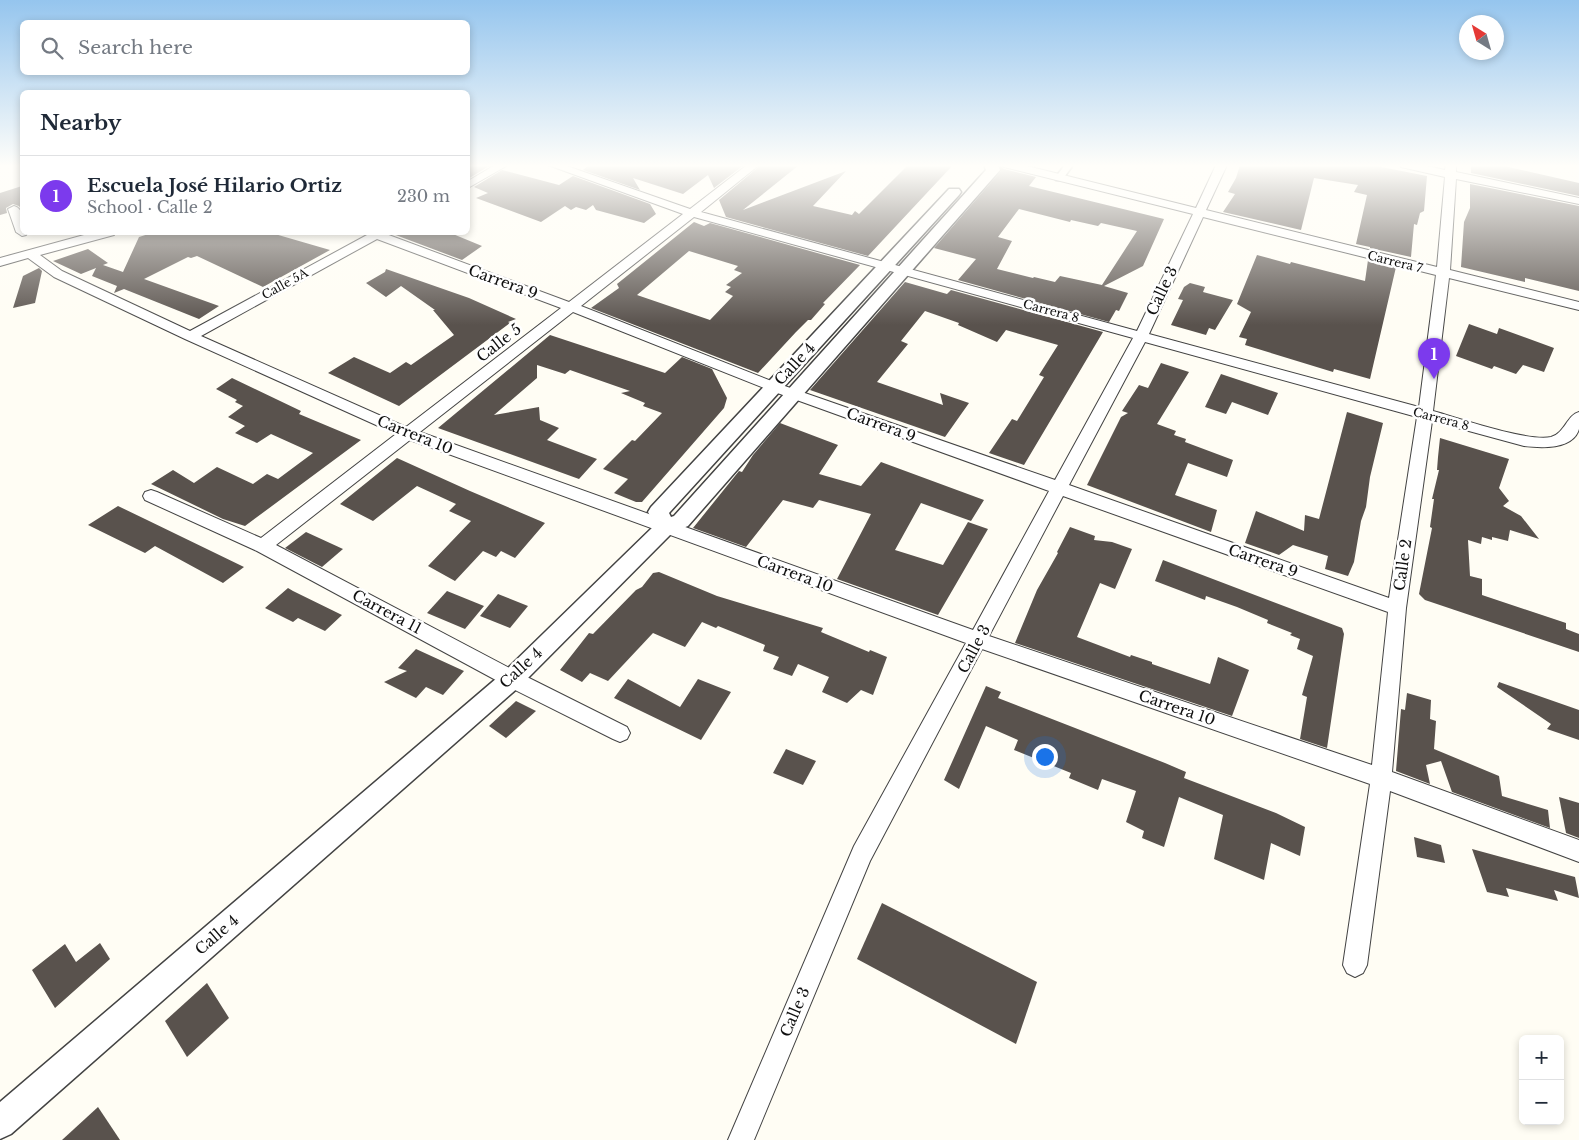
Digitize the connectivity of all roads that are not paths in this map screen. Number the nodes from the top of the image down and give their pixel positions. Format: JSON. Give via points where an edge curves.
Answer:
{"nodes":[{"id":1,"x":684,"y":218,"type":"edge"},
{"id":2,"x":710,"y":218,"type":"edge"},
{"id":3,"x":930,"y":218,"type":"edge"},
{"id":4,"x":951,"y":218,"type":"edge"},
{"id":5,"x":1195,"y":218,"type":"edge"},
{"id":6,"x":1222,"y":218,"type":"edge"},
{"id":7,"x":1447,"y":218,"type":"edge"},
{"id":8,"x":24,"y":235,"type":"edge"},
{"id":9,"x":72,"y":235,"type":"edge"},
{"id":10,"x":96,"y":235,"type":"edge"},
{"id":11,"x":372,"y":235,"type":"edge"},
{"id":12,"x":381,"y":235,"type":"edge"},
{"id":13,"x":29,"y":250,"type":"junction"},
{"id":14,"x":0,"y":254,"type":"edge"},
{"id":15,"x":0,"y":262,"type":"edge"},
{"id":16,"x":886,"y":266,"type":"junction"},
{"id":17,"x":904,"y":270,"type":"junction"},
{"id":18,"x":1443,"y":274,"type":"junction"},
{"id":19,"x":1579,"y":306,"type":"edge"},
{"id":20,"x":571,"y":307,"type":"junction"},
{"id":21,"x":190,"y":336,"type":"junction"},
{"id":22,"x":1141,"y":336,"type":"junction"},
{"id":23,"x":774,"y":387,"type":"junction"},
{"id":24,"x":794,"y":394,"type":"junction"},
{"id":25,"x":1425,"y":415,"type":"junction"},
{"id":26,"x":1579,"y":417,"type":"edge"},
{"id":27,"x":409,"y":434,"type":"junction"},
{"id":28,"x":1058,"y":489,"type":"junction"},
{"id":29,"x":151,"y":496,"type":"dead end"},
{"id":30,"x":666,"y":527,"type":"junction"},
{"id":31,"x":263,"y":546,"type":"junction"},
{"id":32,"x":1397,"y":608,"type":"junction"},
{"id":33,"x":979,"y":640,"type":"junction"},
{"id":34,"x":512,"y":679,"type":"junction"},
{"id":35,"x":620,"y":733,"type":"dead end"},
{"id":36,"x":1381,"y":778,"type":"junction"},
{"id":37,"x":1579,"y":851,"type":"edge"},
{"id":38,"x":1355,"y":966,"type":"dead end"},
{"id":39,"x":0,"y":1123,"type":"edge"},
{"id":40,"x":741,"y":1140,"type":"edge"}],
"edges":[{"from":1,"to":20,"type":"street","name":"Calle 5"},
{"from":2,"to":16,"type":"street","name":"Carrera 8"},
{"from":3,"to":16,"type":"street","name":"Calle 4"},
{"from":4,"to":17,"type":"street"},
{"from":5,"to":22,"type":"street","name":"Calle 3"},
{"from":6,"to":18,"type":"street","name":"Carrera 7"},
{"from":7,"to":18,"type":"street","name":"Calle 2"},
{"from":8,"to":13,"type":"street"},
{"from":9,"to":13,"type":"street"},
{"from":10,"to":13,"type":"street"},
{"from":11,"to":21,"type":"street","name":"Calle 5A"},
{"from":12,"to":20,"type":"street","name":"Carrera 9"},
{"from":13,"to":14,"type":"street"},
{"from":13,"to":15,"type":"street"},
{"from":13,"to":21,"type":"street","name":"Carrera 10","via":[[58,274]]},
{"from":16,"to":17,"type":"street","name":"Carrera 8"},
{"from":16,"to":23,"type":"street","name":"Calle 4"},
{"from":17,"to":22,"type":"street","name":"Carrera 8"},
{"from":17,"to":24,"type":"street"},
{"from":18,"to":19,"type":"street","name":"Carrera 7"},
{"from":18,"to":25,"type":"street","name":"Calle 2"},
{"from":20,"to":23,"type":"street","name":"Carrera 9"},
{"from":20,"to":27,"type":"street","name":"Calle 5"},
{"from":21,"to":27,"type":"street","name":"Carrera 10"},
{"from":22,"to":25,"type":"street","name":"Carrera 8"},
{"from":22,"to":28,"type":"street","name":"Calle 3"},
{"from":23,"to":24,"type":"street","name":"Carrera 9"},
{"from":23,"to":30,"type":"street","name":"Calle 4","via":[[658,512]]},
{"from":24,"to":28,"type":"street","name":"Carrera 9"},
{"from":24,"to":30,"type":"street","via":[[681,520]]},
{"from":25,"to":26,"type":"street","name":"Carrera 8","via":[[1524,442],[1552,444],[1571,432]]},
{"from":25,"to":32,"type":"street","name":"Calle 2"},
{"from":27,"to":30,"type":"street","name":"Carrera 10"},
{"from":27,"to":31,"type":"street","name":"Calle 5"},
{"from":28,"to":32,"type":"street","name":"Carrera 9"},
{"from":28,"to":33,"type":"street","name":"Calle 3"},
{"from":29,"to":31,"type":"street","name":"Carrera 11"},
{"from":30,"to":33,"type":"street","name":"Carrera 10"},
{"from":30,"to":34,"type":"street","name":"Calle 4"},
{"from":31,"to":34,"type":"street","name":"Carrera 11"},
{"from":32,"to":36,"type":"street","name":"Calle 2"},
{"from":33,"to":36,"type":"street","name":"Carrera 10"},
{"from":33,"to":40,"type":"street","name":"Calle 3","via":[[862,854]]},
{"from":34,"to":35,"type":"street","name":"Carrera 11"},
{"from":34,"to":39,"type":"street","name":"Calle 4"},
{"from":36,"to":37,"type":"street","name":"Carrera 10"},
{"from":36,"to":38,"type":"street","name":"Calle 2"}]}
